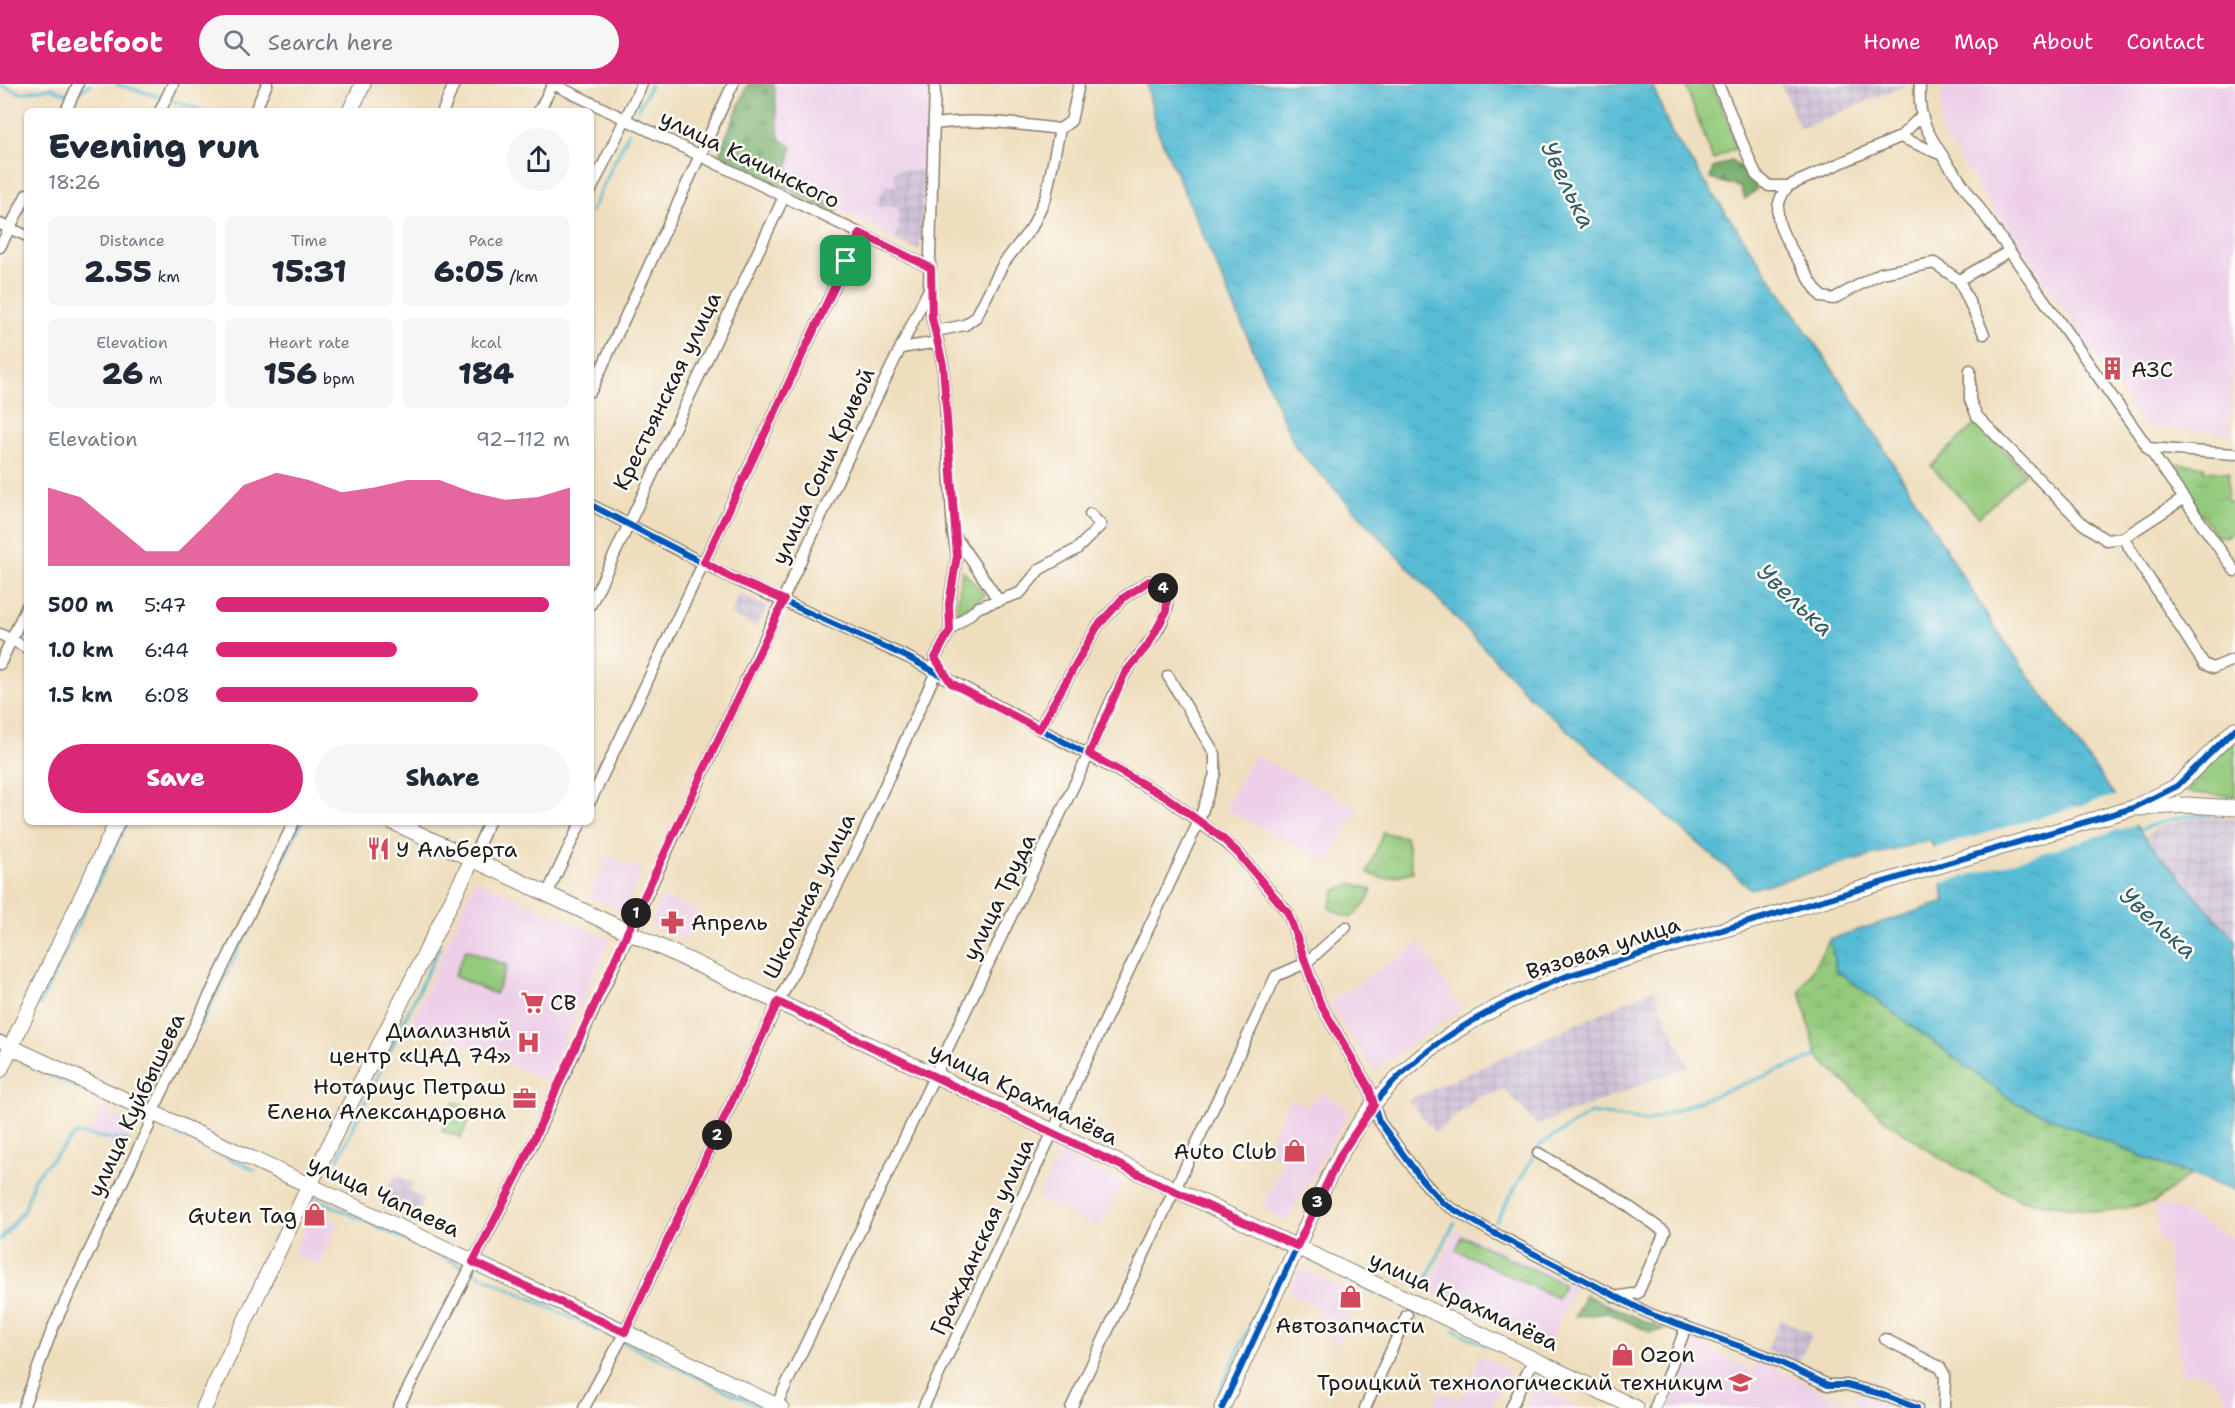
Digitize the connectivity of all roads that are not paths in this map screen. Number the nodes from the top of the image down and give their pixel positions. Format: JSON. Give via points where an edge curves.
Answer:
{"nodes":[{"id":1,"x":78,"y":84,"type":"edge"},
{"id":2,"x":173,"y":84,"type":"edge"},
{"id":3,"x":267,"y":84,"type":"edge"},
{"id":4,"x":363,"y":84,"type":"edge"},
{"id":5,"x":454,"y":84,"type":"edge"},
{"id":6,"x":553,"y":84,"type":"edge"},
{"id":7,"x":642,"y":84,"type":"edge"},
{"id":8,"x":733,"y":84,"type":"edge"},
{"id":9,"x":935,"y":84,"type":"edge"},
{"id":10,"x":1079,"y":84,"type":"edge"},
{"id":11,"x":1718,"y":84,"type":"edge"},
{"id":12,"x":1920,"y":84,"type":"edge"},
{"id":13,"x":67,"y":108,"type":"edge"},
{"id":14,"x":161,"y":108,"type":"edge"},
{"id":15,"x":256,"y":108,"type":"edge"},
{"id":16,"x":351,"y":108,"type":"edge"},
{"id":17,"x":444,"y":108,"type":"edge"},
{"id":18,"x":541,"y":108,"type":"edge"},
{"id":19,"x":1921,"y":116,"type":"junction"},
{"id":20,"x":625,"y":120,"type":"junction"},
{"id":21,"x":934,"y":124,"type":"junction"},
{"id":22,"x":1060,"y":129,"type":"junction"},
{"id":23,"x":1900,"y":137,"type":"junction"},
{"id":24,"x":699,"y":155,"type":"junction"},
{"id":25,"x":1942,"y":155,"type":"junction"},
{"id":26,"x":594,"y":184,"type":"edge"},
{"id":27,"x":1788,"y":186,"type":"junction"},
{"id":28,"x":784,"y":197,"type":"junction"},
{"id":29,"x":24,"y":198,"type":"edge"},
{"id":30,"x":4,"y":226,"type":"edge"},
{"id":31,"x":860,"y":233,"type":"junction"},
{"id":32,"x":24,"y":235,"type":"edge"},
{"id":33,"x":0,"y":246,"type":"edge"},
{"id":34,"x":2008,"y":252,"type":"junction"},
{"id":35,"x":931,"y":268,"type":"junction"},
{"id":36,"x":1959,"y":280,"type":"junction"},
{"id":37,"x":929,"y":289,"type":"junction"},
{"id":38,"x":1984,"y":334,"type":"dead end"},
{"id":39,"x":937,"y":337,"type":"junction"},
{"id":40,"x":901,"y":348,"type":"junction"},
{"id":41,"x":1970,"y":370,"type":"dead end"},
{"id":42,"x":594,"y":384,"type":"edge"},
{"id":43,"x":2147,"y":448,"type":"junction"},
{"id":44,"x":2235,"y":454,"type":"edge"},
{"id":45,"x":2183,"y":499,"type":"junction"},
{"id":46,"x":594,"y":507,"type":"edge"},
{"id":47,"x":1090,"y":514,"type":"dead end"},
{"id":48,"x":628,"y":524,"type":"junction"},
{"id":49,"x":953,"y":533,"type":"junction"},
{"id":50,"x":2123,"y":538,"type":"junction"},
{"id":51,"x":704,"y":562,"type":"junction"},
{"id":52,"x":2235,"y":571,"type":"edge"},
{"id":53,"x":594,"y":598,"type":"edge"},
{"id":54,"x":784,"y":600,"type":"junction"},
{"id":55,"x":999,"y":601,"type":"junction"},
{"id":56,"x":24,"y":613,"type":"edge"},
{"id":57,"x":950,"y":630,"type":"junction"},
{"id":58,"x":0,"y":634,"type":"edge"},
{"id":59,"x":12,"y":640,"type":"junction"},
{"id":60,"x":24,"y":646,"type":"edge"},
{"id":61,"x":935,"y":658,"type":"junction"},
{"id":62,"x":2235,"y":659,"type":"edge"},
{"id":63,"x":0,"y":664,"type":"edge"},
{"id":64,"x":935,"y":674,"type":"junction"},
{"id":65,"x":1168,"y":676,"type":"dead end"},
{"id":66,"x":951,"y":683,"type":"junction"},
{"id":67,"x":1039,"y":729,"type":"junction"},
{"id":68,"x":2235,"y":729,"type":"edge"},
{"id":69,"x":1089,"y":754,"type":"junction"},
{"id":70,"x":594,"y":794,"type":"edge"},
{"id":71,"x":2133,"y":808,"type":"junction"},
{"id":72,"x":2235,"y":808,"type":"edge"},
{"id":73,"x":1199,"y":821,"type":"junction"},
{"id":74,"x":116,"y":825,"type":"edge"},
{"id":75,"x":293,"y":825,"type":"edge"},
{"id":76,"x":399,"y":825,"type":"edge"},
{"id":77,"x":488,"y":825,"type":"edge"},
{"id":78,"x":580,"y":825,"type":"edge"},
{"id":79,"x":472,"y":860,"type":"junction"},
{"id":80,"x":547,"y":894,"type":"junction"},
{"id":81,"x":1346,"y":927,"type":"dead end"},
{"id":82,"x":627,"y":933,"type":"junction"},
{"id":83,"x":1306,"y":963,"type":"junction"},
{"id":84,"x":778,"y":1002,"type":"junction"},
{"id":85,"x":6,"y":1044,"type":"edge"},
{"id":86,"x":0,"y":1070,"type":"edge"},
{"id":87,"x":934,"y":1075,"type":"junction"},
{"id":88,"x":1374,"y":1105,"type":"junction"},
{"id":89,"x":152,"y":1113,"type":"junction"},
{"id":90,"x":1053,"y":1133,"type":"junction"},
{"id":91,"x":1538,"y":1153,"type":"dead end"},
{"id":92,"x":309,"y":1186,"type":"junction"},
{"id":93,"x":1172,"y":1190,"type":"junction"},
{"id":94,"x":1297,"y":1246,"type":"junction"},
{"id":95,"x":473,"y":1262,"type":"junction"},
{"id":96,"x":1638,"y":1293,"type":"junction"},
{"id":97,"x":1615,"y":1298,"type":"junction"},
{"id":98,"x":1650,"y":1314,"type":"junction"},
{"id":99,"x":1407,"y":1315,"type":"dead end"},
{"id":100,"x":1686,"y":1328,"type":"junction"},
{"id":101,"x":625,"y":1332,"type":"junction"},
{"id":102,"x":1886,"y":1339,"type":"dead end"},
{"id":103,"x":1533,"y":1358,"type":"junction"},
{"id":104,"x":777,"y":1407,"type":"edge"},
{"id":105,"x":23,"y":1408,"type":"edge"},
{"id":106,"x":204,"y":1408,"type":"edge"},
{"id":107,"x":398,"y":1408,"type":"edge"},
{"id":108,"x":584,"y":1408,"type":"edge"},
{"id":109,"x":923,"y":1408,"type":"edge"},
{"id":110,"x":1071,"y":1408,"type":"edge"},
{"id":111,"x":1222,"y":1408,"type":"edge"},
{"id":112,"x":1365,"y":1408,"type":"edge"},
{"id":113,"x":1511,"y":1408,"type":"edge"},
{"id":114,"x":1636,"y":1408,"type":"edge"},
{"id":115,"x":1655,"y":1408,"type":"edge"},
{"id":116,"x":1917,"y":1408,"type":"edge"},
{"id":117,"x":1944,"y":1408,"type":"edge"}],
"edges":[{"from":1,"to":13,"type":"street"},
{"from":2,"to":14,"type":"street"},
{"from":3,"to":15,"type":"street"},
{"from":4,"to":16,"type":"street"},
{"from":5,"to":17,"type":"street"},
{"from":6,"to":18,"type":"street"},
{"from":6,"to":20,"type":"street","name":"улица Качинского"},
{"from":7,"to":20,"type":"street"},
{"from":8,"to":24,"type":"street"},
{"from":9,"to":21,"type":"street"},
{"from":10,"to":22,"type":"street","via":[[1071,121]]},
{"from":11,"to":27,"type":"street","via":[[1756,175],[1769,186]]},
{"from":12,"to":19,"type":"street"},
{"from":19,"to":23,"type":"street"},
{"from":19,"to":25,"type":"street"},
{"from":20,"to":24,"type":"street","name":"улица Качинского"},
{"from":20,"to":26,"type":"street"},
{"from":21,"to":22,"type":"street","via":[[963,120]]},
{"from":21,"to":35,"type":"street"},
{"from":22,"to":39,"type":"street","via":[[1046,196],[1032,227],[1003,264],[976,317]]},
{"from":23,"to":25,"type":"street"},
{"from":23,"to":27,"type":"street"},
{"from":24,"to":28,"type":"street","name":"улица Качинского"},
{"from":24,"to":42,"type":"street"},
{"from":25,"to":34,"type":"street"},
{"from":27,"to":36,"type":"street","via":[[1777,207],[1779,227],[1822,297],[1833,299],[1875,275],[1924,263],[1934,263]]},
{"from":28,"to":31,"type":"street","name":"улица Качинского"},
{"from":28,"to":48,"type":"street","name":"Крестьянская улица"},
{"from":29,"to":30,"type":"street"},
{"from":30,"to":32,"type":"street"},
{"from":30,"to":33,"type":"street"},
{"from":31,"to":35,"type":"street","name":"улица Качинского"},
{"from":31,"to":51,"type":"street"},
{"from":34,"to":36,"type":"street"},
{"from":34,"to":43,"type":"street"},
{"from":35,"to":37,"type":"street"},
{"from":36,"to":38,"type":"street"},
{"from":37,"to":39,"type":"street","name":"Школьная улица"},
{"from":37,"to":40,"type":"street","name":"улица Сони Кривой"},
{"from":39,"to":40,"type":"street"},
{"from":39,"to":49,"type":"street","name":"Школьная улица","via":[[943,365]]},
{"from":40,"to":54,"type":"street","name":"улица Сони Кривой"},
{"from":41,"to":50,"type":"street","via":[[1970,400],[1977,416],[2083,524],[2106,540]]},
{"from":43,"to":44,"type":"street"},
{"from":43,"to":45,"type":"street"},
{"from":45,"to":50,"type":"street"},
{"from":45,"to":52,"type":"street"},
{"from":46,"to":48,"type":"street"},
{"from":47,"to":55,"type":"street","name":"Школьная улица","via":[[1101,525],[1083,543],[1040,569],[1020,593]]},
{"from":48,"to":51,"type":"street"},
{"from":48,"to":53,"type":"street","name":"Крестьянская улица"},
{"from":49,"to":55,"type":"street"},
{"from":49,"to":57,"type":"street","name":"Школьная улица","via":[[957,556],[949,604]]},
{"from":50,"to":62,"type":"street","via":[[2204,664],[2213,668]]},
{"from":51,"to":54,"type":"street"},
{"from":51,"to":70,"type":"street"},
{"from":54,"to":64,"type":"street"},
{"from":54,"to":82,"type":"street","name":"улица Сони Кривой"},
{"from":55,"to":57,"type":"street","name":"Школьная улица","via":[[979,607]]},
{"from":56,"to":59,"type":"street"},
{"from":57,"to":61,"type":"street","name":"Школьная улица"},
{"from":58,"to":59,"type":"street"},
{"from":59,"to":60,"type":"street"},
{"from":59,"to":63,"type":"street"},
{"from":61,"to":64,"type":"street","name":"Школьная улица"},
{"from":61,"to":66,"type":"street"},
{"from":64,"to":66,"type":"street"},
{"from":64,"to":84,"type":"street","name":"Школьная улица","via":[[861,839]]},
{"from":65,"to":73,"type":"street","name":"Гражданская улица","via":[[1215,754],[1215,774]]},
{"from":66,"to":67,"type":"street"},
{"from":67,"to":69,"type":"street"},
{"from":67,"to":69,"type":"street","name":"улица Труда","via":[[1097,627],[1123,598],[1149,581],[1162,586],[1166,612],[1148,645],[1125,673]]},
{"from":68,"to":71,"type":"street","via":[[2177,786]]},
{"from":69,"to":73,"type":"street","via":[[1166,797]]},
{"from":69,"to":87,"type":"street","name":"улица Труда"},
{"from":71,"to":72,"type":"street"},
{"from":71,"to":88,"type":"street","name":"Вязовая улица","via":[[1567,976],[1515,997],[1467,1023],[1427,1053]]},
{"from":73,"to":83,"type":"street","via":[[1238,853],[1288,913]]},
{"from":73,"to":90,"type":"street","name":"Гражданская улица"},
{"from":74,"to":85,"type":"street"},
{"from":75,"to":89,"type":"street","name":"улица Куйбышева"},
{"from":76,"to":79,"type":"street","name":"улица Крахмалёва"},
{"from":77,"to":79,"type":"street"},
{"from":78,"to":80,"type":"street"},
{"from":79,"to":80,"type":"street","name":"улица Крахмалёва"},
{"from":79,"to":92,"type":"street"},
{"from":80,"to":82,"type":"street","name":"улица Крахмалёва"},
{"from":81,"to":83,"type":"street"},
{"from":82,"to":84,"type":"street","name":"улица Крахмалёва"},
{"from":82,"to":95,"type":"street","name":"улица Сони Кривой","via":[[518,1174]]},
{"from":83,"to":88,"type":"street","via":[[1320,1003],[1369,1088]]},
{"from":83,"to":93,"type":"street","via":[[1276,976]]},
{"from":84,"to":87,"type":"street","name":"улица Крахмалёва"},
{"from":84,"to":101,"type":"street","name":"Школьная улица"},
{"from":85,"to":86,"type":"street"},
{"from":85,"to":89,"type":"street","name":"улица Чапаева"},
{"from":87,"to":90,"type":"street","name":"улица Крахмалёва"},
{"from":87,"to":104,"type":"street","name":"улица Труда"},
{"from":88,"to":94,"type":"street","name":"Вязовая улица","via":[[1341,1154]]},
{"from":88,"to":97,"type":"street","via":[[1379,1121],[1443,1203]]},
{"from":89,"to":92,"type":"street","name":"улица Чапаева"},
{"from":89,"to":105,"type":"street","name":"улица Куйбышева","via":[[54,1325]]},
{"from":90,"to":93,"type":"street","name":"улица Крахмалёва"},
{"from":90,"to":109,"type":"street","name":"Гражданская улица"},
{"from":91,"to":96,"type":"street","via":[[1611,1194],[1665,1232]]},
{"from":92,"to":95,"type":"street","name":"улица Чапаева"},
{"from":92,"to":106,"type":"street"},
{"from":93,"to":94,"type":"street","name":"улица Крахмалёва"},
{"from":93,"to":110,"type":"street"},
{"from":94,"to":103,"type":"street","name":"улица Крахмалёва"},
{"from":94,"to":111,"type":"street","name":"Вязовая улица"},
{"from":95,"to":101,"type":"street","name":"улица Чапаева"},
{"from":95,"to":107,"type":"street","name":"улица Сони Кривой"},
{"from":96,"to":97,"type":"street"},
{"from":96,"to":98,"type":"street"},
{"from":97,"to":98,"type":"street"},
{"from":98,"to":100,"type":"street"},
{"from":99,"to":112,"type":"street"},
{"from":100,"to":115,"type":"street"},
{"from":100,"to":116,"type":"street","via":[[1764,1355],[1828,1384],[1881,1394]]},
{"from":101,"to":104,"type":"street","name":"улица Чапаева"},
{"from":101,"to":108,"type":"street","name":"Школьная улица"},
{"from":102,"to":117,"type":"street","via":[[1940,1368],[1945,1376]]},
{"from":103,"to":113,"type":"street"},
{"from":103,"to":114,"type":"street","name":"улица Крахмалёва"}]}
